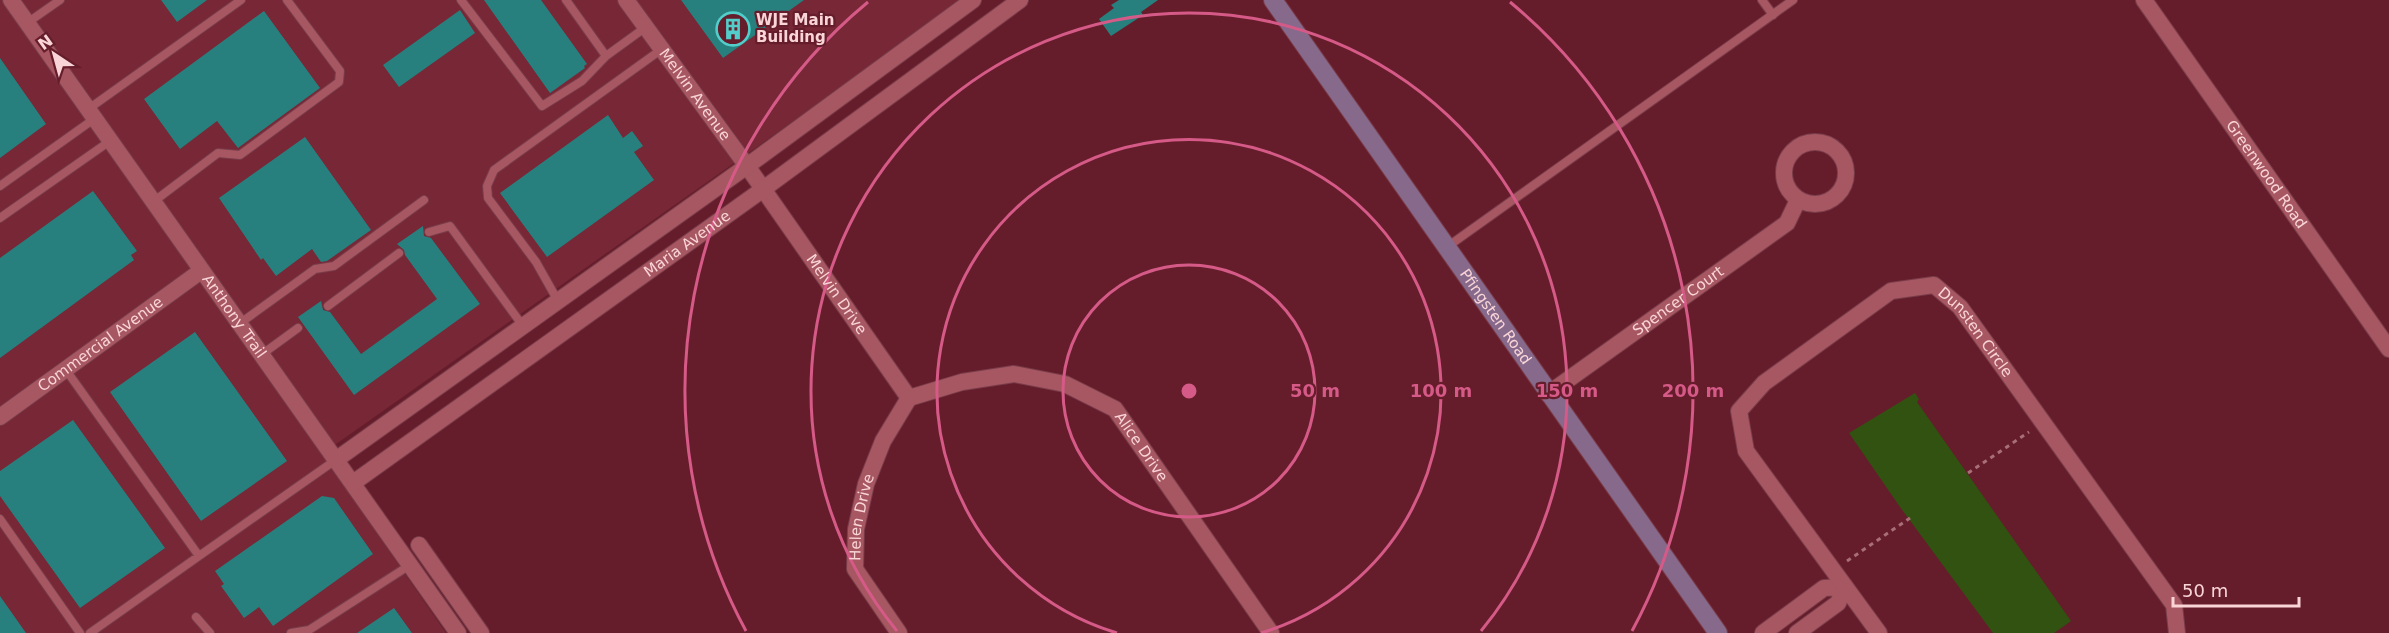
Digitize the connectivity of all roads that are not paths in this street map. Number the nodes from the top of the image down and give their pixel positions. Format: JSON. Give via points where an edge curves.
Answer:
{"nodes":[{"id":1,"x":10,"y":0,"type":"edge"},
{"id":2,"x":60,"y":0,"type":"edge"},
{"id":3,"x":241,"y":0,"type":"edge"},
{"id":4,"x":287,"y":0,"type":"edge"},
{"id":5,"x":461,"y":0,"type":"edge"},
{"id":6,"x":566,"y":0,"type":"edge"},
{"id":7,"x":626,"y":0,"type":"edge"},
{"id":8,"x":1020,"y":0,"type":"edge"},
{"id":9,"x":1273,"y":0,"type":"edge"},
{"id":10,"x":1762,"y":0,"type":"edge"},
{"id":11,"x":1794,"y":0,"type":"edge"},
{"id":12,"x":2144,"y":0,"type":"edge"},
{"id":13,"x":968,"y":2,"type":"edge"},
{"id":14,"x":1773,"y":15,"type":"junction"},
{"id":15,"x":27,"y":23,"type":"junction"},
{"id":16,"x":646,"y":27,"type":"junction"},
{"id":17,"x":662,"y":49,"type":"junction"},
{"id":18,"x":606,"y":56,"type":"junction"},
{"id":19,"x":91,"y":114,"type":"junction"},
{"id":20,"x":110,"y":141,"type":"junction"},
{"id":21,"x":747,"y":166,"type":"junction"},
{"id":22,"x":0,"y":186,"type":"edge"},
{"id":23,"x":762,"y":190,"type":"junction"},
{"id":24,"x":424,"y":200,"type":"dead end"},
{"id":25,"x":1798,"y":200,"type":"dead end"},
{"id":26,"x":152,"y":202,"type":"junction"},
{"id":27,"x":0,"y":218,"type":"edge"},
{"id":28,"x":429,"y":232,"type":"dead end"},
{"id":29,"x":1447,"y":247,"type":"junction"},
{"id":30,"x":399,"y":253,"type":"dead end"},
{"id":31,"x":201,"y":272,"type":"junction"},
{"id":32,"x":558,"y":301,"type":"junction"},
{"id":33,"x":328,"y":306,"type":"dead end"},
{"id":34,"x":239,"y":324,"type":"junction"},
{"id":35,"x":523,"y":326,"type":"junction"},
{"id":36,"x":298,"y":328,"type":"dead end"},
{"id":37,"x":2389,"y":349,"type":"edge"},
{"id":38,"x":261,"y":355,"type":"junction"},
{"id":39,"x":66,"y":369,"type":"junction"},
{"id":40,"x":1548,"y":394,"type":"junction"},
{"id":41,"x":909,"y":398,"type":"junction"},
{"id":42,"x":0,"y":417,"type":"edge"},
{"id":43,"x":337,"y":459,"type":"junction"},
{"id":44,"x":353,"y":483,"type":"junction"},
{"id":45,"x":0,"y":519,"type":"edge"},
{"id":46,"x":419,"y":545,"type":"dead end"},
{"id":47,"x":199,"y":556,"type":"junction"},
{"id":48,"x":410,"y":565,"type":"junction"},
{"id":49,"x":1845,"y":587,"type":"junction"},
{"id":50,"x":196,"y":617,"type":"dead end"},
{"id":51,"x":80,"y":633,"type":"edge"},
{"id":52,"x":90,"y":633,"type":"edge"},
{"id":53,"x":210,"y":633,"type":"edge"},
{"id":54,"x":291,"y":633,"type":"edge"},
{"id":55,"x":458,"y":633,"type":"edge"},
{"id":56,"x":482,"y":633,"type":"edge"},
{"id":57,"x":899,"y":633,"type":"edge"},
{"id":58,"x":1271,"y":633,"type":"edge"},
{"id":59,"x":1718,"y":633,"type":"edge"},
{"id":60,"x":1763,"y":633,"type":"edge"},
{"id":61,"x":1797,"y":633,"type":"edge"},
{"id":62,"x":1879,"y":633,"type":"edge"},
{"id":63,"x":2177,"y":633,"type":"edge"}],
"edges":[{"from":1,"to":15,"type":"street","name":"Anthony Trail"},
{"from":2,"to":15,"type":"lane"},
{"from":3,"to":19,"type":"lane"},
{"from":4,"to":26,"type":"lane","via":[[340,71],[339,82],[240,155],[218,153]]},
{"from":5,"to":18,"type":"lane","via":[[542,106],[582,81]]},
{"from":6,"to":18,"type":"lane"},
{"from":7,"to":16,"type":"street","name":"Melvin Avenue"},
{"from":8,"to":23,"type":"street","name":"Maria Avenue"},
{"from":9,"to":29,"type":"main road","name":"Pfingsten Road"},
{"from":10,"to":14,"type":"lane"},
{"from":11,"to":14,"type":"lane"},
{"from":12,"to":37,"type":"street","name":"Greenwood Road"},
{"from":13,"to":21,"type":"street","name":"Maria Avenue"},
{"from":14,"to":29,"type":"lane"},
{"from":15,"to":19,"type":"street","name":"Anthony Trail"},
{"from":16,"to":17,"type":"street","name":"Melvin Avenue"},
{"from":16,"to":18,"type":"lane"},
{"from":17,"to":21,"type":"street","name":"Melvin Avenue"},
{"from":17,"to":32,"type":"lane","via":[[494,170],[489,178],[488,198],[536,262]]},
{"from":19,"to":20,"type":"street","name":"Anthony Trail"},
{"from":19,"to":22,"type":"lane"},
{"from":20,"to":26,"type":"street","name":"Anthony Trail"},
{"from":20,"to":27,"type":"lane"},
{"from":21,"to":23,"type":"street","name":"Melvin Avenue"},
{"from":21,"to":32,"type":"street","name":"Maria Avenue"},
{"from":23,"to":41,"type":"street","name":"Melvin Drive"},
{"from":23,"to":44,"type":"street","name":"Maria Avenue"},
{"from":24,"to":34,"type":"lane","via":[[334,266],[315,269]]},
{"from":25,"to":40,"type":"street","name":"Spencer Court","via":[[1787,223]]},
{"from":26,"to":31,"type":"street","name":"Anthony Trail"},
{"from":28,"to":35,"type":"lane","via":[[450,226]]},
{"from":29,"to":40,"type":"main road","name":"Pfingsten Road"},
{"from":30,"to":33,"type":"lane"},
{"from":31,"to":34,"type":"street","name":"Anthony Trail"},
{"from":31,"to":39,"type":"street","name":"Commercial Avenue"},
{"from":32,"to":35,"type":"street","name":"Maria Avenue"},
{"from":34,"to":38,"type":"street","name":"Anthony Trail"},
{"from":35,"to":43,"type":"street","name":"Maria Avenue"},
{"from":36,"to":38,"type":"lane"},
{"from":38,"to":43,"type":"street","name":"Anthony Trail"},
{"from":39,"to":42,"type":"street","name":"Commercial Avenue"},
{"from":39,"to":47,"type":"lane"},
{"from":40,"to":59,"type":"main road","name":"Pfingsten Road"},
{"from":41,"to":57,"type":"street","name":"Helen Drive","via":[[883,441],[866,484],[856,539],[855,569]]},
{"from":41,"to":58,"type":"street","name":"Alice Drive","via":[[962,382],[1014,374],[1065,384],[1115,409]]},
{"from":43,"to":44,"type":"street","name":"Anthony Trail"},
{"from":43,"to":47,"type":"lane"},
{"from":44,"to":48,"type":"street","name":"Anthony Trail"},
{"from":45,"to":51,"type":"lane"},
{"from":46,"to":56,"type":"street"},
{"from":47,"to":52,"type":"lane"},
{"from":48,"to":54,"type":"lane","via":[[309,630]]},
{"from":48,"to":55,"type":"street","name":"Anthony Trail"},
{"from":49,"to":60,"type":"street","via":[[1824,588]]},
{"from":49,"to":61,"type":"street","via":[[1838,603]]},
{"from":49,"to":62,"type":"street","name":"Dunsten Circle"},
{"from":49,"to":63,"type":"street","name":"Dunsten Circle","via":[[1746,451],[1739,411],[1764,383],[1891,291],[1934,285],[1960,307],[2175,605]]},
{"from":50,"to":53,"type":"lane"}]}
